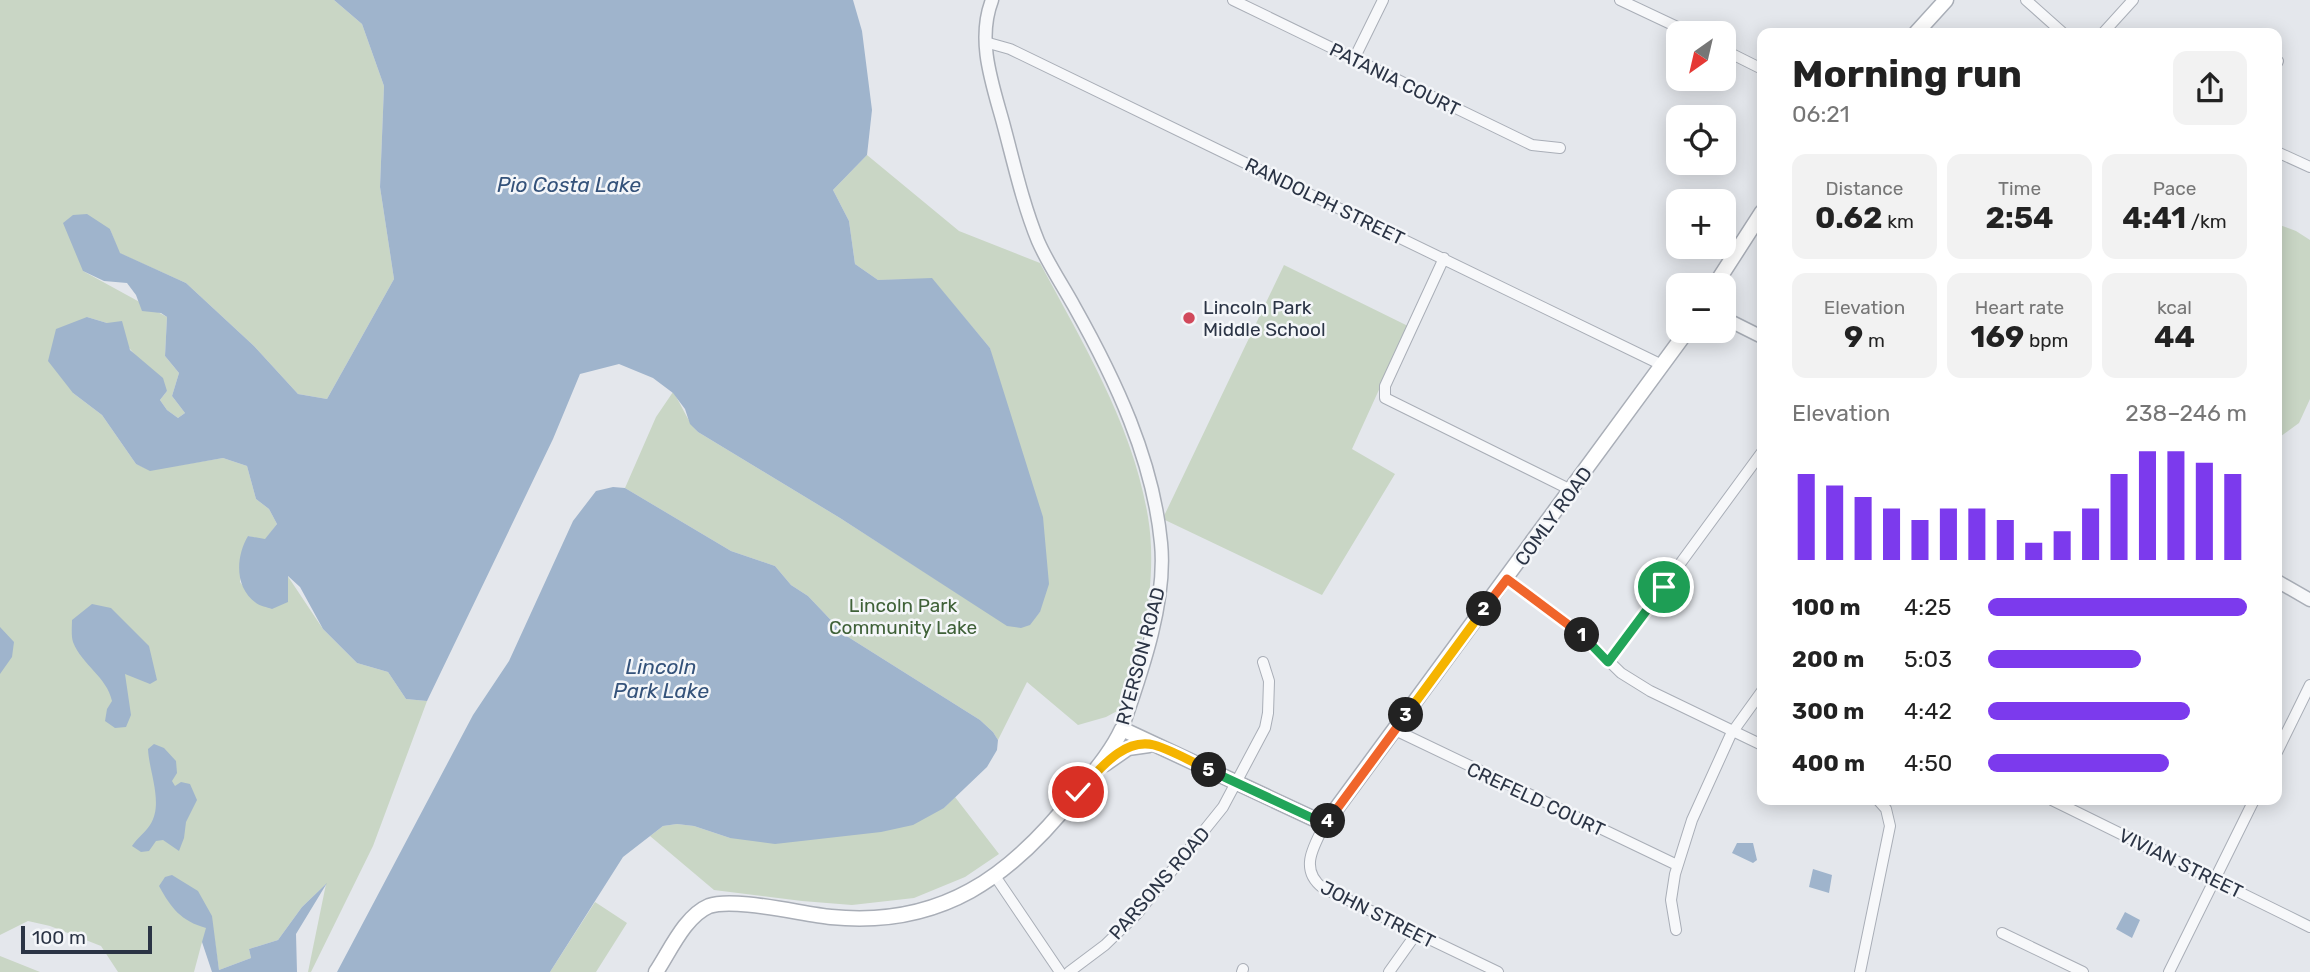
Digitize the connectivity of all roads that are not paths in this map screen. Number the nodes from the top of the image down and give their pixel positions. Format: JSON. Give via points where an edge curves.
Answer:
{"nodes":[{"id":1,"x":992,"y":0,"type":"edge"},
{"id":2,"x":1233,"y":0,"type":"edge"},
{"id":3,"x":1383,"y":0,"type":"edge"},
{"id":4,"x":1620,"y":0,"type":"edge"},
{"id":5,"x":1946,"y":0,"type":"edge"},
{"id":6,"x":2026,"y":0,"type":"edge"},
{"id":7,"x":2133,"y":0,"type":"edge"},
{"id":8,"x":1666,"y":22,"type":"edge"},
{"id":9,"x":1921,"y":28,"type":"edge"},
{"id":10,"x":2057,"y":28,"type":"edge"},
{"id":11,"x":2108,"y":28,"type":"edge"},
{"id":12,"x":985,"y":42,"type":"junction"},
{"id":13,"x":1736,"y":56,"type":"edge"},
{"id":14,"x":1354,"y":59,"type":"junction"},
{"id":15,"x":1757,"y":66,"type":"edge"},
{"id":16,"x":1560,"y":148,"type":"dead end"},
{"id":17,"x":2282,"y":154,"type":"edge"},
{"id":18,"x":2310,"y":167,"type":"edge"},
{"id":19,"x":1757,"y":220,"type":"edge"},
{"id":20,"x":1444,"y":258,"type":"junction"},
{"id":21,"x":1724,"y":273,"type":"edge"},
{"id":22,"x":1736,"y":324,"type":"edge"},
{"id":23,"x":1757,"y":334,"type":"edge"},
{"id":24,"x":1678,"y":343,"type":"edge"},
{"id":25,"x":1662,"y":365,"type":"junction"},
{"id":26,"x":1757,"y":460,"type":"edge"},
{"id":27,"x":1572,"y":490,"type":"junction"},
{"id":28,"x":1507,"y":579,"type":"junction"},
{"id":29,"x":2282,"y":584,"type":"edge"},
{"id":30,"x":2310,"y":600,"type":"edge"},
{"id":31,"x":1263,"y":662,"type":"dead end"},
{"id":32,"x":1608,"y":662,"type":"junction"},
{"id":33,"x":2310,"y":685,"type":"edge"},
{"id":34,"x":1757,"y":698,"type":"edge"},
{"id":35,"x":1122,"y":729,"type":"junction"},
{"id":36,"x":1395,"y":730,"type":"junction"},
{"id":37,"x":1733,"y":732,"type":"junction"},
{"id":38,"x":2282,"y":742,"type":"edge"},
{"id":39,"x":1757,"y":743,"type":"edge"},
{"id":40,"x":1154,"y":745,"type":"junction"},
{"id":41,"x":1237,"y":783,"type":"junction"},
{"id":42,"x":1078,"y":792,"type":"junction"},
{"id":43,"x":1882,"y":805,"type":"edge"},
{"id":44,"x":2062,"y":805,"type":"edge"},
{"id":45,"x":2251,"y":805,"type":"edge"},
{"id":46,"x":1325,"y":824,"type":"junction"},
{"id":47,"x":1677,"y":865,"type":"junction"},
{"id":48,"x":995,"y":876,"type":"junction"},
{"id":49,"x":2214,"y":879,"type":"junction"},
{"id":50,"x":2310,"y":927,"type":"edge"},
{"id":51,"x":1676,"y":930,"type":"dead end"},
{"id":52,"x":2003,"y":933,"type":"dead end"},
{"id":53,"x":1416,"y":934,"type":"junction"},
{"id":54,"x":656,"y":972,"type":"edge"},
{"id":55,"x":1060,"y":972,"type":"edge"},
{"id":56,"x":1069,"y":972,"type":"edge"},
{"id":57,"x":1390,"y":972,"type":"edge"},
{"id":58,"x":1498,"y":972,"type":"edge"},
{"id":59,"x":1860,"y":972,"type":"edge"},
{"id":60,"x":2083,"y":972,"type":"edge"},
{"id":61,"x":2169,"y":972,"type":"edge"}],
"edges":[{"from":1,"to":12,"type":"street","name":"RYERSON ROAD"},
{"from":2,"to":14,"type":"street","name":"PATANIA COURT"},
{"from":3,"to":14,"type":"street"},
{"from":4,"to":8,"type":"street"},
{"from":5,"to":9,"type":"main road"},
{"from":6,"to":10,"type":"street"},
{"from":7,"to":11,"type":"street"},
{"from":12,"to":20,"type":"street","name":"RANDOLPH STREET","via":[[1010,49]]},
{"from":12,"to":35,"type":"street","name":"RYERSON ROAD","via":[[994,93],[1030,219],[1123,406],[1145,463],[1158,516],[1160,585]]},
{"from":13,"to":15,"type":"street"},
{"from":14,"to":16,"type":"street","name":"PATANIA COURT","via":[[1532,145]]},
{"from":17,"to":18,"type":"street"},
{"from":19,"to":21,"type":"main road"},
{"from":20,"to":25,"type":"street","name":"RANDOLPH STREET"},
{"from":20,"to":27,"type":"street","via":[[1384,396]]},
{"from":22,"to":23,"type":"street"},
{"from":24,"to":25,"type":"main road","name":"COMLY ROAD"},
{"from":25,"to":27,"type":"main road","name":"COMLY ROAD"},
{"from":26,"to":32,"type":"street"},
{"from":27,"to":28,"type":"main road","name":"COMLY ROAD"},
{"from":28,"to":32,"type":"street","via":[[1577,631]]},
{"from":28,"to":36,"type":"main road","name":"COMLY ROAD"},
{"from":29,"to":30,"type":"street"},
{"from":31,"to":41,"type":"street","name":"PARSONS ROAD","via":[[1269,681],[1265,728]]},
{"from":32,"to":37,"type":"street","via":[[1650,691]]},
{"from":33,"to":38,"type":"street"},
{"from":34,"to":37,"type":"street"},
{"from":35,"to":40,"type":"main road"},
{"from":35,"to":42,"type":"main road","name":"RYERSON ROAD"},
{"from":36,"to":46,"type":"main road","name":"COMLY ROAD"},
{"from":36,"to":47,"type":"street","name":"CREFELD COURT"},
{"from":37,"to":39,"type":"street"},
{"from":37,"to":47,"type":"street","via":[[1692,820]]},
{"from":40,"to":41,"type":"main road"},
{"from":40,"to":42,"type":"main road","via":[[1122,751]]},
{"from":41,"to":46,"type":"main road"},
{"from":41,"to":56,"type":"street","name":"PARSONS ROAD","via":[[1137,914]]},
{"from":42,"to":48,"type":"main road","name":"RYERSON ROAD","via":[[1035,843]]},
{"from":43,"to":59,"type":"street","via":[[1890,826]]},
{"from":44,"to":49,"type":"street","name":"VIVIAN STREET"},
{"from":45,"to":49,"type":"street"},
{"from":46,"to":53,"type":"street","name":"JOHN STREET","via":[[1308,865],[1313,881]]},
{"from":47,"to":51,"type":"street","via":[[1671,900]]},
{"from":48,"to":54,"type":"main road","name":"RYERSON ROAD","via":[[957,898],[881,917],[833,918],[713,905],[693,918]]},
{"from":48,"to":55,"type":"street"},
{"from":49,"to":50,"type":"street","name":"VIVIAN STREET"},
{"from":49,"to":61,"type":"street"},
{"from":52,"to":60,"type":"street"},
{"from":53,"to":57,"type":"street"},
{"from":53,"to":58,"type":"street","name":"JOHN STREET"}]}
